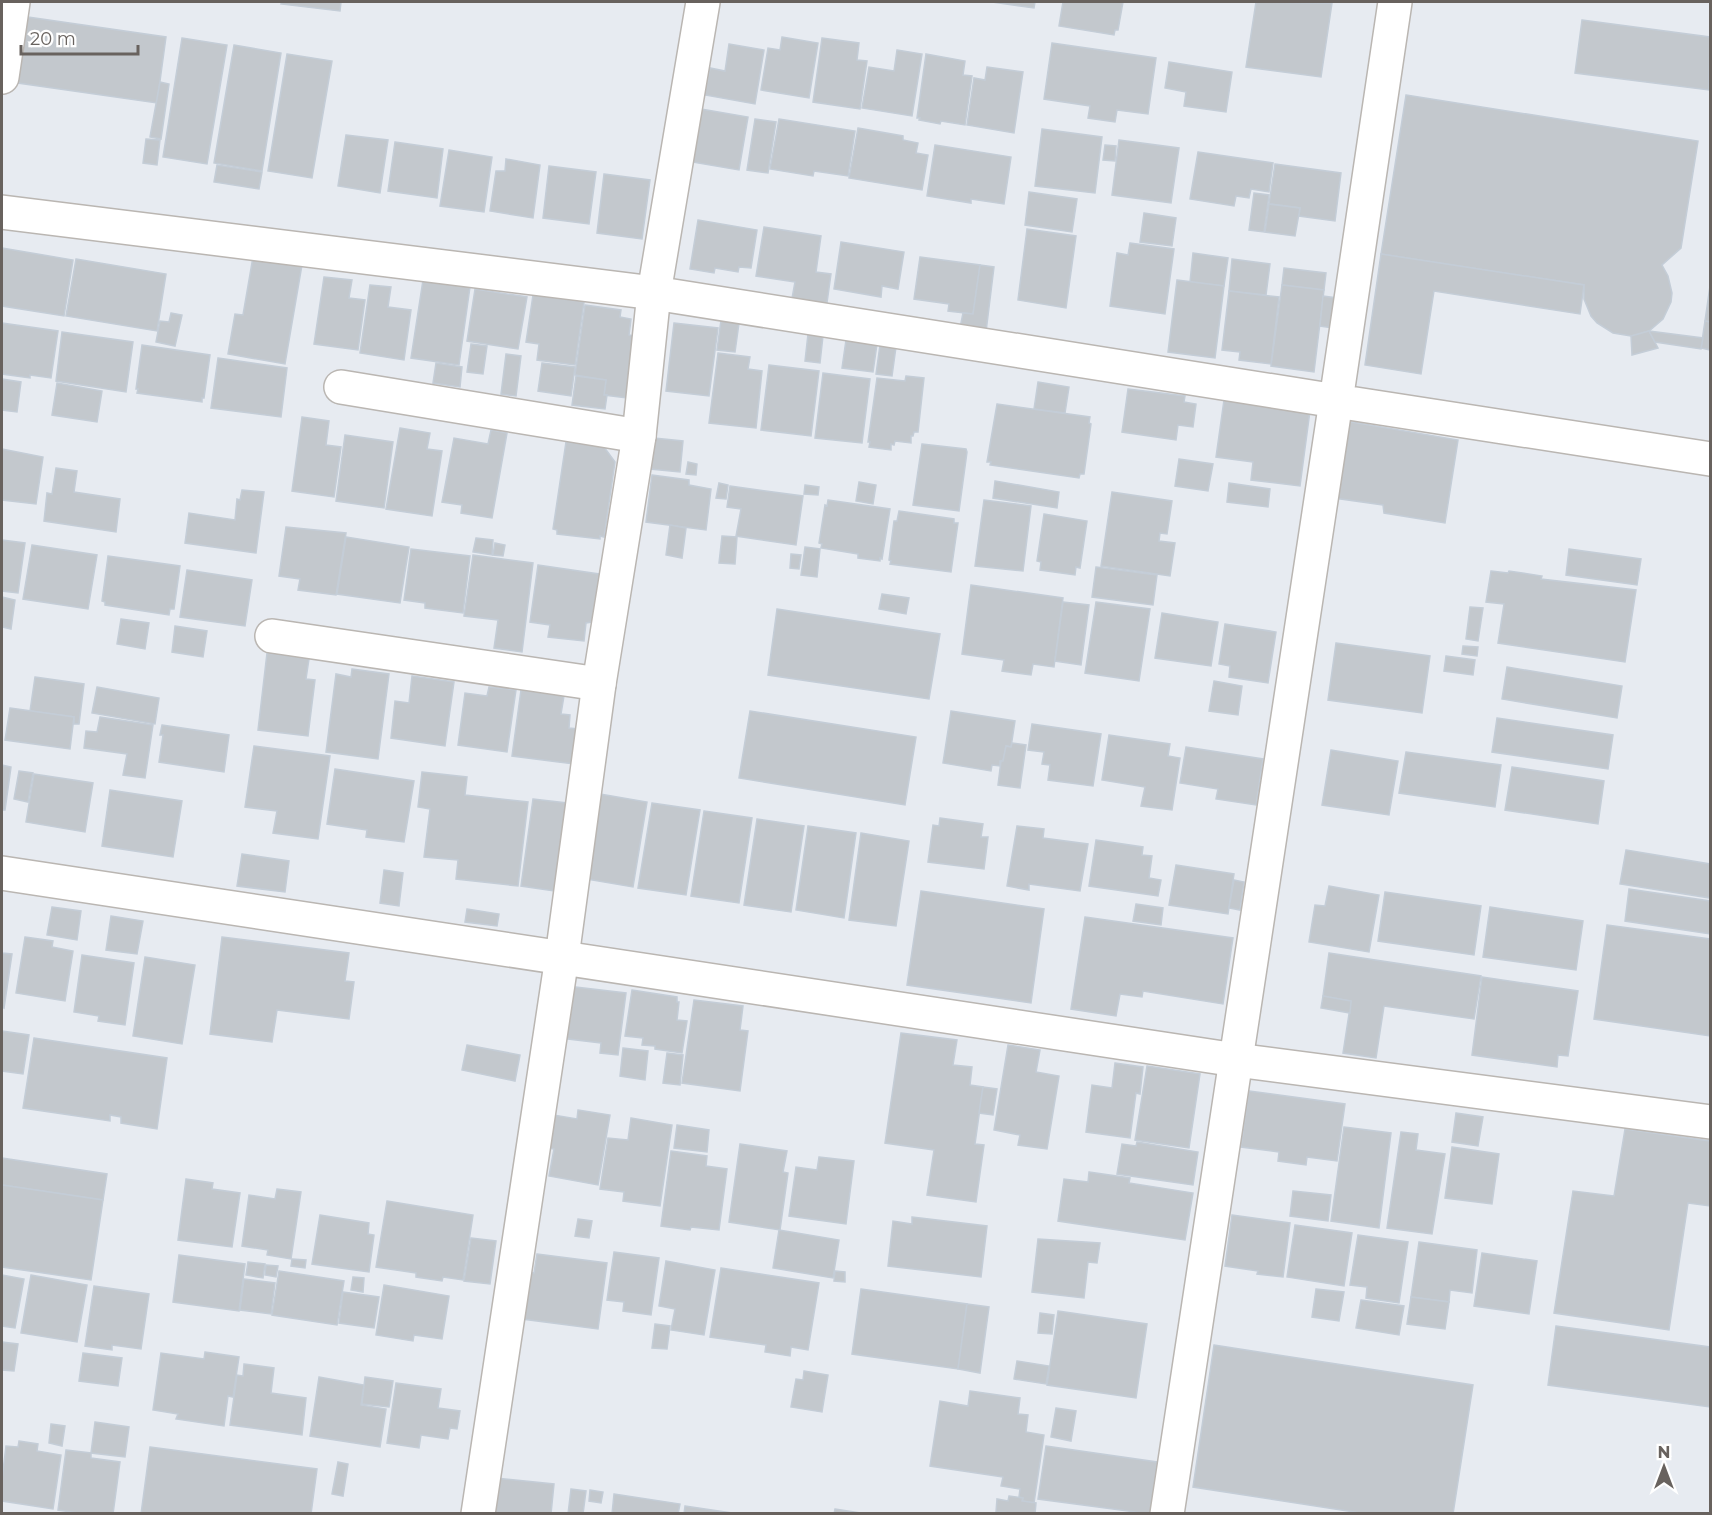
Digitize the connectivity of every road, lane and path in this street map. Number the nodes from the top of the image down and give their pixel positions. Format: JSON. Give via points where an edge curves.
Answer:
{"nodes":[{"id":1,"x":14,"y":2,"type":"edge"},
{"id":2,"x":703,"y":2,"type":"edge"},
{"id":3,"x":1395,"y":2,"type":"edge"},
{"id":4,"x":2,"y":77,"type":"edge"},
{"id":5,"x":2,"y":212,"type":"edge"},
{"id":6,"x":654,"y":293,"type":"junction"},
{"id":7,"x":341,"y":387,"type":"dead end"},
{"id":8,"x":1336,"y":401,"type":"junction"},
{"id":9,"x":639,"y":436,"type":"junction"},
{"id":10,"x":1710,"y":459,"type":"edge"},
{"id":11,"x":272,"y":636,"type":"dead end"},
{"id":12,"x":599,"y":684,"type":"junction"},
{"id":13,"x":2,"y":873,"type":"edge"},
{"id":14,"x":562,"y":957,"type":"junction"},
{"id":15,"x":1236,"y":1060,"type":"junction"},
{"id":16,"x":1710,"y":1122,"type":"edge"},
{"id":17,"x":478,"y":1514,"type":"edge"},
{"id":18,"x":1167,"y":1514,"type":"edge"}],
"edges":[{"from":1,"to":4,"type":"street"},
{"from":2,"to":6,"type":"street"},
{"from":3,"to":8,"type":"street"},
{"from":5,"to":6,"type":"street"},
{"from":6,"to":8,"type":"street"},
{"from":6,"to":9,"type":"street"},
{"from":7,"to":9,"type":"street"},
{"from":8,"to":10,"type":"street"},
{"from":8,"to":15,"type":"street"},
{"from":9,"to":12,"type":"street"},
{"from":11,"to":12,"type":"street"},
{"from":12,"to":14,"type":"street"},
{"from":13,"to":14,"type":"street"},
{"from":14,"to":15,"type":"street"},
{"from":14,"to":17,"type":"street"},
{"from":15,"to":16,"type":"street"},
{"from":15,"to":18,"type":"street"}]}
